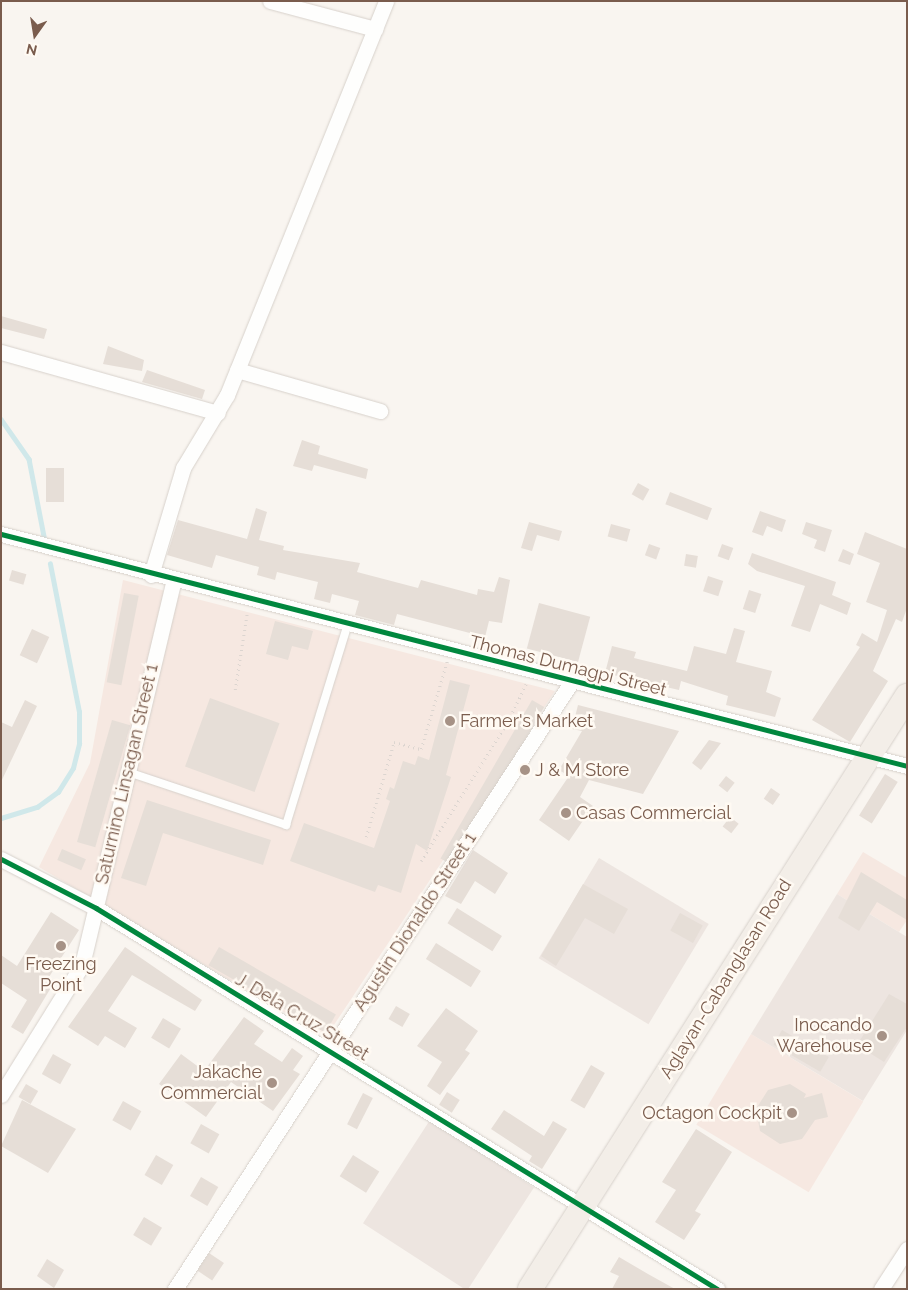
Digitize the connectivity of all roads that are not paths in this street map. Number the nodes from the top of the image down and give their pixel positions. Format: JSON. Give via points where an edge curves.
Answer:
{"nodes":[{"id":1,"x":270,"y":1,"type":"edge"},
{"id":2,"x":386,"y":1,"type":"edge"},
{"id":3,"x":375,"y":29,"type":"junction"},
{"id":4,"x":1,"y":352,"type":"edge"},
{"id":5,"x":237,"y":370,"type":"junction"},
{"id":6,"x":380,"y":411,"type":"dead end"},
{"id":7,"x":218,"y":413,"type":"junction"},
{"id":8,"x":1,"y":534,"type":"edge"},
{"id":9,"x":151,"y":575,"type":"junction"},
{"id":10,"x":174,"y":580,"type":"junction"},
{"id":11,"x":348,"y":624,"type":"junction"},
{"id":12,"x":572,"y":681,"type":"junction"},
{"id":13,"x":907,"y":696,"type":"edge"},
{"id":14,"x":868,"y":756,"type":"junction"},
{"id":15,"x":907,"y":766,"type":"edge"},
{"id":16,"x":128,"y":772,"type":"junction"},
{"id":17,"x":1,"y":859,"type":"edge"},
{"id":18,"x":96,"y":908,"type":"junction"},
{"id":19,"x":331,"y":1050,"type":"junction"},
{"id":20,"x":1,"y":1095,"type":"edge"},
{"id":21,"x":584,"y":1204,"type":"junction"},
{"id":22,"x":907,"y":1249,"type":"edge"},
{"id":23,"x":175,"y":1289,"type":"edge"},
{"id":24,"x":530,"y":1289,"type":"edge"},
{"id":25,"x":718,"y":1289,"type":"edge"},
{"id":26,"x":881,"y":1289,"type":"edge"}],
"edges":[{"from":1,"to":3,"type":"street"},
{"from":2,"to":3,"type":"street"},
{"from":3,"to":5,"type":"street"},
{"from":4,"to":7,"type":"street"},
{"from":5,"to":6,"type":"street"},
{"from":5,"to":7,"type":"street"},
{"from":7,"to":9,"type":"street","via":[[190,449]]},
{"from":8,"to":9,"type":"street","name":"Thomas Dumagpi Street"},
{"from":9,"to":10,"type":"street","name":"Thomas Dumagpi Street"},
{"from":10,"to":11,"type":"street","name":"Thomas Dumagpi Street"},
{"from":10,"to":16,"type":"street","name":"Saturnino Linsagan Street 1"},
{"from":11,"to":12,"type":"street","name":"Thomas Dumagpi Street"},
{"from":11,"to":16,"type":"lane","via":[[286,824]]},
{"from":12,"to":14,"type":"street","name":"Thomas Dumagpi Street"},
{"from":12,"to":19,"type":"street","name":"Agustin Dionaldo Street 1"},
{"from":13,"to":14,"type":"main road","name":"Aglayan-Cabanglasan Road"},
{"from":14,"to":15,"type":"street","name":"Thomas Dumagpi Street"},
{"from":14,"to":21,"type":"main road","name":"Aglayan-Cabanglasan Road"},
{"from":16,"to":18,"type":"street","name":"Saturnino Linsagan Street 1"},
{"from":17,"to":18,"type":"street","name":"J. Dela Cruz Street"},
{"from":18,"to":19,"type":"street","name":"J. Dela Cruz Street"},
{"from":18,"to":20,"type":"street","name":"Saturnino Linsagan Street 1","via":[[73,985]]},
{"from":19,"to":21,"type":"street","name":"J. Dela Cruz Street"},
{"from":19,"to":23,"type":"street","name":"Agustin Dionaldo Street 1"},
{"from":21,"to":24,"type":"main road","name":"Aglayan-Cabanglasan Road"},
{"from":21,"to":25,"type":"street","name":"J. Dela Cruz Street"},
{"from":22,"to":26,"type":"street"}]}
